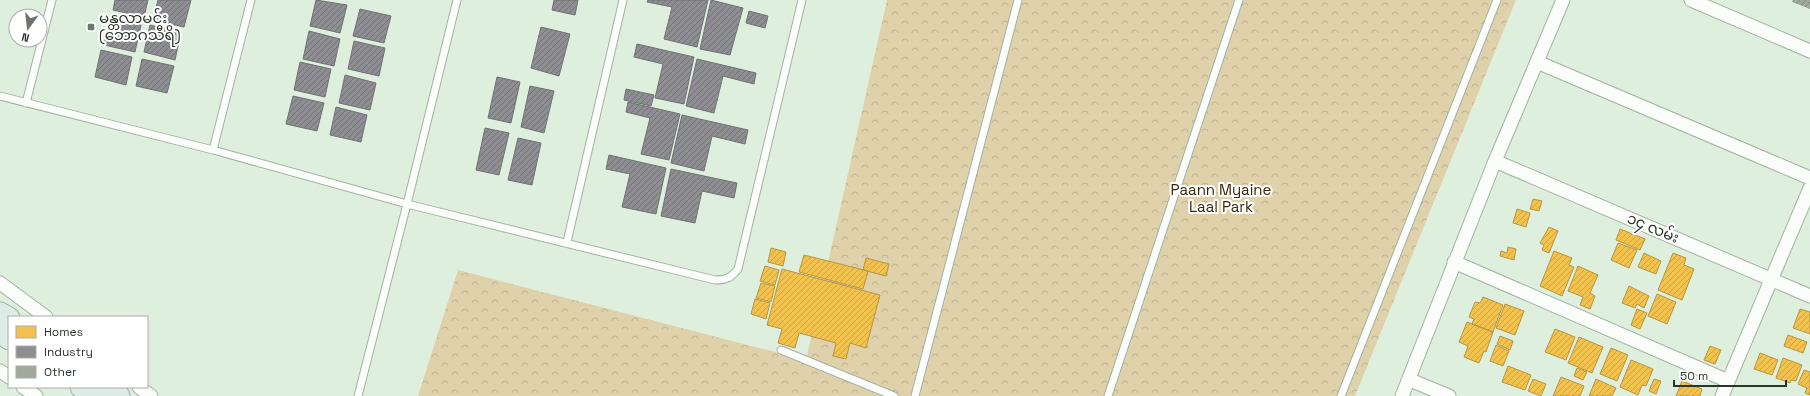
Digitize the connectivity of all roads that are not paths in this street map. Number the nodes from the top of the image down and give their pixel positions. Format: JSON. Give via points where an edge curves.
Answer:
{"nodes":[{"id":1,"x":52,"y":0,"type":"edge"},
{"id":2,"x":251,"y":0,"type":"edge"},
{"id":3,"x":457,"y":0,"type":"edge"},
{"id":4,"x":623,"y":0,"type":"edge"},
{"id":5,"x":802,"y":0,"type":"edge"},
{"id":6,"x":1018,"y":0,"type":"edge"},
{"id":7,"x":1239,"y":0,"type":"edge"},
{"id":8,"x":1497,"y":0,"type":"edge"},
{"id":9,"x":1563,"y":0,"type":"edge"},
{"id":10,"x":1691,"y":0,"type":"edge"},
{"id":11,"x":1810,"y":51,"type":"edge"},
{"id":12,"x":1537,"y":62,"type":"junction"},
{"id":13,"x":0,"y":96,"type":"edge"},
{"id":14,"x":26,"y":103,"type":"junction"},
{"id":15,"x":213,"y":150,"type":"junction"},
{"id":16,"x":1495,"y":161,"type":"junction"},
{"id":17,"x":1810,"y":178,"type":"edge"},
{"id":18,"x":1810,"y":188,"type":"edge"},
{"id":19,"x":407,"y":204,"type":"junction"},
{"id":20,"x":567,"y":242,"type":"junction"},
{"id":21,"x":1454,"y":262,"type":"junction"},
{"id":22,"x":1772,"y":279,"type":"junction"},
{"id":23,"x":0,"y":283,"type":"edge"},
{"id":24,"x":1810,"y":296,"type":"edge"},
{"id":25,"x":45,"y":316,"type":"edge"},
{"id":26,"x":0,"y":332,"type":"edge"},
{"id":27,"x":8,"y":338,"type":"edge"},
{"id":28,"x":781,"y":350,"type":"dead end"},
{"id":29,"x":1410,"y":380,"type":"junction"},
{"id":30,"x":1728,"y":381,"type":"junction"},
{"id":31,"x":24,"y":388,"type":"edge"},
{"id":32,"x":82,"y":388,"type":"edge"},
{"id":33,"x":108,"y":388,"type":"edge"},
{"id":34,"x":140,"y":388,"type":"edge"},
{"id":35,"x":36,"y":396,"type":"edge"},
{"id":36,"x":94,"y":396,"type":"edge"},
{"id":37,"x":119,"y":396,"type":"edge"},
{"id":38,"x":151,"y":396,"type":"edge"},
{"id":39,"x":358,"y":396,"type":"edge"},
{"id":40,"x":894,"y":396,"type":"edge"},
{"id":41,"x":915,"y":396,"type":"edge"},
{"id":42,"x":1108,"y":396,"type":"edge"},
{"id":43,"x":1341,"y":396,"type":"edge"},
{"id":44,"x":1402,"y":396,"type":"edge"},
{"id":45,"x":1449,"y":396,"type":"edge"},
{"id":46,"x":1722,"y":396,"type":"edge"}],
"edges":[{"from":1,"to":14,"type":"lane"},
{"from":2,"to":15,"type":"lane"},
{"from":3,"to":19,"type":"lane"},
{"from":4,"to":20,"type":"lane"},
{"from":5,"to":20,"type":"lane","via":[[738,269],[733,276],[715,280]]},
{"from":6,"to":41,"type":"lane"},
{"from":7,"to":42,"type":"lane"},
{"from":8,"to":43,"type":"lane"},
{"from":9,"to":12,"type":"street"},
{"from":10,"to":11,"type":"street"},
{"from":12,"to":16,"type":"street"},
{"from":12,"to":17,"type":"street"},
{"from":13,"to":14,"type":"lane"},
{"from":14,"to":15,"type":"lane"},
{"from":15,"to":19,"type":"lane"},
{"from":16,"to":21,"type":"street"},
{"from":16,"to":22,"type":"street","name":"၁၄ လမ်း"},
{"from":18,"to":22,"type":"street"},
{"from":19,"to":20,"type":"lane"},
{"from":19,"to":39,"type":"lane"},
{"from":21,"to":29,"type":"street"},
{"from":21,"to":30,"type":"street"},
{"from":22,"to":24,"type":"street","name":"၁၄ လမ်း"},
{"from":22,"to":30,"type":"street"},
{"from":23,"to":25,"type":"street"},
{"from":26,"to":27,"type":"main road"},
{"from":28,"to":40,"type":"lane"},
{"from":29,"to":44,"type":"street"},
{"from":29,"to":45,"type":"street"},
{"from":30,"to":46,"type":"street"},
{"from":31,"to":35,"type":"street"},
{"from":32,"to":36,"type":"main road"},
{"from":33,"to":37,"type":"main road"},
{"from":34,"to":38,"type":"street"}]}
